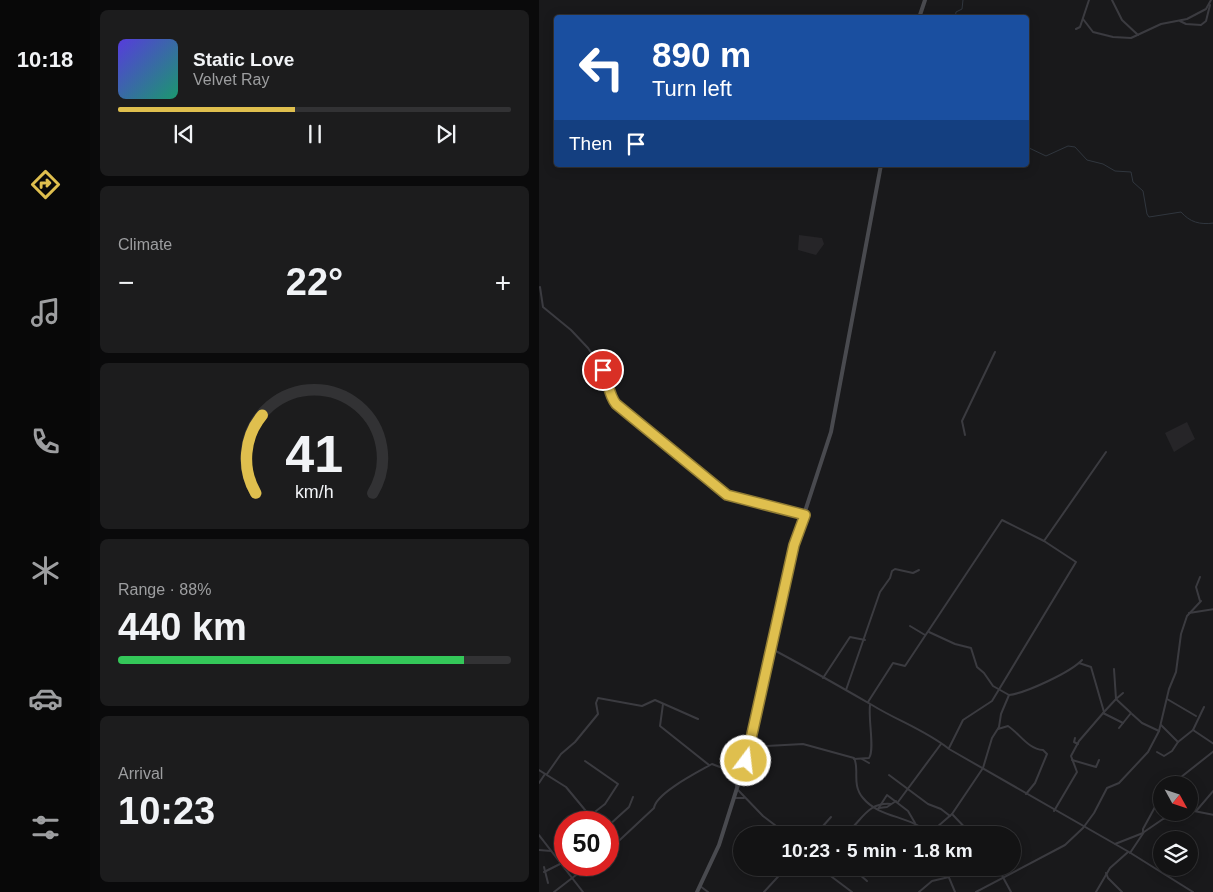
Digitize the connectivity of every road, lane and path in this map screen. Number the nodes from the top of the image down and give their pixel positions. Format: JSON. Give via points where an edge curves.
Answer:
{"nodes":[{"id":1,"x":925,"y":0,"type":"edge"},
{"id":2,"x":1089,"y":0,"type":"edge"},
{"id":3,"x":1112,"y":0,"type":"edge"},
{"id":4,"x":1210,"y":1,"type":"edge"},
{"id":5,"x":920,"y":15,"type":"edge"},
{"id":6,"x":1083,"y":19,"type":"junction"},
{"id":7,"x":1180,"y":21,"type":"junction"},
{"id":8,"x":1076,"y":29,"type":"dead end"},
{"id":9,"x":1139,"y":35,"type":"junction"},
{"id":10,"x":881,"y":167,"type":"edge"},
{"id":11,"x":540,"y":287,"type":"edge"},
{"id":12,"x":995,"y":352,"type":"dead end"},
{"id":13,"x":965,"y":435,"type":"dead end"},
{"id":14,"x":1106,"y":452,"type":"dead end"},
{"id":15,"x":805,"y":515,"type":"junction"},
{"id":16,"x":1044,"y":541,"type":"junction"},
{"id":17,"x":919,"y":570,"type":"dead end"},
{"id":18,"x":1200,"y":577,"type":"dead end"},
{"id":19,"x":1213,"y":609,"type":"edge"},
{"id":20,"x":1189,"y":613,"type":"junction"},
{"id":21,"x":911,"y":626,"type":"dead end"},
{"id":22,"x":928,"y":631,"type":"junction"},
{"id":23,"x":925,"y":635,"type":"junction"},
{"id":24,"x":865,"y":640,"type":"junction"},
{"id":25,"x":772,"y":649,"type":"junction"},
{"id":26,"x":1082,"y":660,"type":"dead end"},
{"id":27,"x":1079,"y":664,"type":"junction"},
{"id":28,"x":1114,"y":669,"type":"dead end"},
{"id":29,"x":822,"y":678,"type":"junction"},
{"id":30,"x":819,"y":682,"type":"dead end"},
{"id":31,"x":846,"y":690,"type":"junction"},
{"id":32,"x":999,"y":690,"type":"junction"},
{"id":33,"x":1123,"y":692,"type":"dead end"},
{"id":34,"x":1009,"y":695,"type":"junction"},
{"id":35,"x":1116,"y":699,"type":"junction"},
{"id":36,"x":1167,"y":699,"type":"junction"},
{"id":37,"x":869,"y":703,"type":"junction"},
{"id":38,"x":663,"y":704,"type":"junction"},
{"id":39,"x":1204,"y":707,"type":"dead end"},
{"id":40,"x":1104,"y":712,"type":"junction"},
{"id":41,"x":1131,"y":714,"type":"junction"},
{"id":42,"x":1196,"y":716,"type":"dead end"},
{"id":43,"x":698,"y":719,"type":"dead end"},
{"id":44,"x":1123,"y":723,"type":"junction"},
{"id":45,"x":1161,"y":725,"type":"junction"},
{"id":46,"x":1119,"y":728,"type":"dead end"},
{"id":47,"x":997,"y":730,"type":"junction"},
{"id":48,"x":1193,"y":730,"type":"junction"},
{"id":49,"x":1159,"y":731,"type":"junction"},
{"id":50,"x":1075,"y":738,"type":"dead end"},
{"id":51,"x":1177,"y":742,"type":"junction"},
{"id":52,"x":941,"y":743,"type":"junction"},
{"id":53,"x":1078,"y":744,"type":"junction"},
{"id":54,"x":1213,"y":744,"type":"edge"},
{"id":55,"x":750,"y":747,"type":"junction"},
{"id":56,"x":949,"y":749,"type":"junction"},
{"id":57,"x":1213,"y":751,"type":"edge"},
{"id":58,"x":1157,"y":752,"type":"dead end"},
{"id":59,"x":732,"y":757,"type":"dead end"},
{"id":60,"x":854,"y":759,"type":"junction"},
{"id":61,"x":862,"y":759,"type":"junction"},
{"id":62,"x":1072,"y":760,"type":"junction"},
{"id":63,"x":1099,"y":760,"type":"dead end"},
{"id":64,"x":585,"y":761,"type":"dead end"},
{"id":65,"x":869,"y":763,"type":"dead end"},
{"id":66,"x":709,"y":765,"type":"junction"},
{"id":67,"x":983,"y":768,"type":"junction"},
{"id":68,"x":539,"y":770,"type":"edge"},
{"id":69,"x":733,"y":772,"type":"junction"},
{"id":70,"x":546,"y":774,"type":"junction"},
{"id":71,"x":889,"y":775,"type":"dead end"},
{"id":72,"x":1182,"y":776,"type":"edge"},
{"id":73,"x":539,"y":782,"type":"edge"},
{"id":74,"x":907,"y":788,"type":"junction"},
{"id":75,"x":737,"y":789,"type":"junction"},
{"id":76,"x":1213,"y":790,"type":"edge"},
{"id":77,"x":1026,"y":794,"type":"junction"},
{"id":78,"x":633,"y":797,"type":"dead end"},
{"id":79,"x":735,"y":798,"type":"junction"},
{"id":80,"x":744,"y":798,"type":"junction"},
{"id":81,"x":897,"y":801,"type":"junction"},
{"id":82,"x":882,"y":803,"type":"junction"},
{"id":83,"x":891,"y":804,"type":"junction"},
{"id":84,"x":874,"y":807,"type":"junction"},
{"id":85,"x":1198,"y":807,"type":"edge"},
{"id":86,"x":878,"y":809,"type":"junction"},
{"id":87,"x":586,"y":811,"type":"edge"},
{"id":88,"x":597,"y":811,"type":"edge"},
{"id":89,"x":1054,"y":811,"type":"junction"},
{"id":90,"x":1153,"y":811,"type":"edge"},
{"id":91,"x":1198,"y":813,"type":"edge"},
{"id":92,"x":951,"y":815,"type":"junction"},
{"id":93,"x":1213,"y":815,"type":"edge"},
{"id":94,"x":619,"y":816,"type":"edge"},
{"id":95,"x":831,"y":817,"type":"dead end"},
{"id":96,"x":1160,"y":821,"type":"edge"},
{"id":97,"x":915,"y":823,"type":"junction"},
{"id":98,"x":778,"y":826,"type":"edge"},
{"id":99,"x":823,"y":826,"type":"edge"},
{"id":100,"x":854,"y":826,"type":"edge"},
{"id":101,"x":919,"y":826,"type":"edge"},
{"id":102,"x":939,"y":826,"type":"edge"},
{"id":103,"x":963,"y":826,"type":"edge"},
{"id":104,"x":1083,"y":828,"type":"junction"},
{"id":105,"x":1143,"y":834,"type":"junction"},
{"id":106,"x":539,"y":835,"type":"edge"},
{"id":107,"x":619,"y":841,"type":"edge"},
{"id":108,"x":1114,"y":844,"type":"junction"},
{"id":109,"x":539,"y":850,"type":"edge"},
{"id":110,"x":553,"y":852,"type":"joint"},
{"id":111,"x":1129,"y":852,"type":"junction"},
{"id":112,"x":544,"y":867,"type":"dead end"},
{"id":113,"x":554,"y":868,"type":"edge"},
{"id":114,"x":1021,"y":869,"type":"edge"},
{"id":115,"x":544,"y":872,"type":"junction"},
{"id":116,"x":1106,"y":873,"type":"junction"},
{"id":117,"x":575,"y":876,"type":"edge"},
{"id":118,"x":779,"y":876,"type":"edge"},
{"id":119,"x":831,"y":876,"type":"edge"},
{"id":120,"x":861,"y":876,"type":"edge"},
{"id":121,"x":1004,"y":876,"type":"joint"},
{"id":122,"x":949,"y":877,"type":"joint"},
{"id":123,"x":573,"y":878,"type":"junction"},
{"id":124,"x":867,"y":881,"type":"dead end"},
{"id":125,"x":548,"y":883,"type":"dead end"},
{"id":126,"x":700,"y":886,"type":"junction"},
{"id":127,"x":556,"y":892,"type":"edge"},
{"id":128,"x":583,"y":892,"type":"edge"},
{"id":129,"x":697,"y":892,"type":"edge"},
{"id":130,"x":708,"y":892,"type":"edge"},
{"id":131,"x":764,"y":892,"type":"edge"},
{"id":132,"x":852,"y":892,"type":"edge"},
{"id":133,"x":919,"y":892,"type":"edge"},
{"id":134,"x":955,"y":892,"type":"edge"},
{"id":135,"x":976,"y":892,"type":"edge"},
{"id":136,"x":1011,"y":892,"type":"edge"},
{"id":137,"x":1096,"y":892,"type":"edge"},
{"id":138,"x":1122,"y":892,"type":"edge"},
{"id":139,"x":1193,"y":892,"type":"edge"}],
"edges":[{"from":1,"to":5,"type":"main road"},
{"from":2,"to":6,"type":"street"},
{"from":3,"to":9,"type":"street","via":[[1122,20]]},
{"from":4,"to":7,"type":"street","via":[[1203,11]]},
{"from":4,"to":7,"type":"street","via":[[1209,13],[1201,25]]},
{"from":6,"to":8,"type":"street"},
{"from":6,"to":9,"type":"street","via":[[1093,32],[1126,38]]},
{"from":7,"to":9,"type":"street","via":[[1161,24]]},
{"from":10,"to":15,"type":"main road","via":[[831,432]]},
{"from":11,"to":15,"type":"street","via":[[543,307],[588,348],[608,380],[611,398],[627,414],[727,495]]},
{"from":12,"to":13,"type":"street","via":[[962,421]]},
{"from":14,"to":16,"type":"street"},
{"from":15,"to":25,"type":"main road","via":[[794,545]]},
{"from":16,"to":22,"type":"street","via":[[1002,520]]},
{"from":16,"to":32,"type":"street","via":[[1076,562]]},
{"from":17,"to":24,"type":"street","via":[[913,573],[892,571],[880,592]]},
{"from":18,"to":20,"type":"street","via":[[1196,587],[1200,601]]},
{"from":19,"to":20,"type":"street"},
{"from":20,"to":36,"type":"street","via":[[1181,634],[1179,662]]},
{"from":21,"to":23,"type":"street"},
{"from":22,"to":23,"type":"street"},
{"from":22,"to":32,"type":"street","via":[[971,648],[977,667]]},
{"from":23,"to":37,"type":"street","via":[[905,666],[893,663]]},
{"from":24,"to":29,"type":"street","via":[[851,637]]},
{"from":24,"to":31,"type":"street"},
{"from":25,"to":29,"type":"street","via":[[805,665]]},
{"from":25,"to":55,"type":"main road"},
{"from":26,"to":27,"type":"street"},
{"from":27,"to":34,"type":"street"},
{"from":27,"to":40,"type":"street","via":[[1091,667]]},
{"from":28,"to":35,"type":"street"},
{"from":29,"to":30,"type":"street"},
{"from":29,"to":31,"type":"street"},
{"from":31,"to":37,"type":"street"},
{"from":32,"to":34,"type":"street"},
{"from":32,"to":56,"type":"street","via":[[992,701],[963,720]]},
{"from":33,"to":35,"type":"street"},
{"from":34,"to":47,"type":"street"},
{"from":35,"to":40,"type":"street"},
{"from":35,"to":41,"type":"street"},
{"from":36,"to":42,"type":"street"},
{"from":36,"to":45,"type":"street"},
{"from":37,"to":52,"type":"street","via":[[931,734]]},
{"from":37,"to":61,"type":"street","via":[[873,752],[869,758]]},
{"from":38,"to":43,"type":"street"},
{"from":38,"to":66,"type":"street","via":[[660,726]]},
{"from":38,"to":70,"type":"street","via":[[655,700],[642,706],[598,698],[598,714]]},
{"from":39,"to":48,"type":"street"},
{"from":40,"to":44,"type":"street"},
{"from":40,"to":53,"type":"street"},
{"from":41,"to":44,"type":"street"},
{"from":41,"to":49,"type":"street"},
{"from":44,"to":46,"type":"street"},
{"from":45,"to":49,"type":"street"},
{"from":45,"to":51,"type":"street"},
{"from":47,"to":67,"type":"street","via":[[991,738]]},
{"from":47,"to":77,"type":"street","via":[[1008,726],[1029,745],[1047,754],[1035,783]]},
{"from":48,"to":51,"type":"street"},
{"from":48,"to":54,"type":"street"},
{"from":49,"to":104,"type":"street","via":[[1144,757],[1119,782],[1107,788]]},
{"from":50,"to":53,"type":"street","via":[[1074,742]]},
{"from":51,"to":58,"type":"street","via":[[1164,756]]},
{"from":52,"to":56,"type":"street"},
{"from":52,"to":74,"type":"street"},
{"from":53,"to":62,"type":"street"},
{"from":55,"to":60,"type":"street","via":[[803,744]]},
{"from":55,"to":75,"type":"main road"},
{"from":56,"to":67,"type":"street"},
{"from":57,"to":72,"type":"street"},
{"from":59,"to":69,"type":"street"},
{"from":60,"to":61,"type":"street"},
{"from":60,"to":84,"type":"street","via":[[859,790],[864,800]]},
{"from":61,"to":65,"type":"street"},
{"from":62,"to":63,"type":"street","via":[[1097,767]]},
{"from":62,"to":89,"type":"street","via":[[1077,772]]},
{"from":64,"to":88,"type":"street","via":[[617,784]]},
{"from":66,"to":69,"type":"street","via":[[715,764]]},
{"from":66,"to":107,"type":"street","via":[[665,792],[657,799],[654,808]]},
{"from":67,"to":77,"type":"street"},
{"from":67,"to":92,"type":"street"},
{"from":68,"to":70,"type":"street"},
{"from":69,"to":75,"type":"street"},
{"from":70,"to":73,"type":"street"},
{"from":70,"to":87,"type":"street","via":[[565,787]]},
{"from":71,"to":74,"type":"street"},
{"from":74,"to":81,"type":"street"},
{"from":74,"to":92,"type":"street"},
{"from":75,"to":79,"type":"main road"},
{"from":75,"to":80,"type":"street"},
{"from":76,"to":85,"type":"street"},
{"from":77,"to":89,"type":"street"},
{"from":78,"to":94,"type":"street"},
{"from":79,"to":80,"type":"street"},
{"from":79,"to":126,"type":"main road","via":[[719,845]]},
{"from":80,"to":98,"type":"street"},
{"from":81,"to":82,"type":"street","via":[[887,795]]},
{"from":81,"to":83,"type":"street"},
{"from":81,"to":97,"type":"street","via":[[909,810]]},
{"from":82,"to":83,"type":"street"},
{"from":82,"to":84,"type":"street"},
{"from":82,"to":86,"type":"street"},
{"from":83,"to":86,"type":"street"},
{"from":84,"to":86,"type":"street"},
{"from":84,"to":100,"type":"street"},
{"from":86,"to":97,"type":"street"},
{"from":89,"to":104,"type":"street"},
{"from":90,"to":105,"type":"street"},
{"from":91,"to":93,"type":"street"},
{"from":92,"to":102,"type":"street"},
{"from":92,"to":103,"type":"street"},
{"from":95,"to":99,"type":"street"},
{"from":96,"to":105,"type":"street"},
{"from":97,"to":101,"type":"street"},
{"from":104,"to":108,"type":"street"},
{"from":104,"to":114,"type":"street","via":[[1065,845]]},
{"from":105,"to":108,"type":"street"},
{"from":105,"to":111,"type":"street"},
{"from":106,"to":110,"type":"street"},
{"from":108,"to":111,"type":"street"},
{"from":109,"to":110,"type":"street"},
{"from":111,"to":116,"type":"street"},
{"from":111,"to":139,"type":"street"},
{"from":112,"to":115,"type":"street"},
{"from":113,"to":115,"type":"street"},
{"from":115,"to":125,"type":"street"},
{"from":116,"to":137,"type":"street"},
{"from":116,"to":138,"type":"street"},
{"from":117,"to":123,"type":"street"},
{"from":118,"to":131,"type":"street"},
{"from":119,"to":132,"type":"street"},
{"from":120,"to":124,"type":"street"},
{"from":121,"to":135,"type":"street"},
{"from":121,"to":136,"type":"street"},
{"from":122,"to":133,"type":"street","via":[[933,881]]},
{"from":122,"to":134,"type":"street"},
{"from":123,"to":127,"type":"street"},
{"from":123,"to":128,"type":"street"},
{"from":126,"to":129,"type":"main road"},
{"from":126,"to":130,"type":"street"}]}
